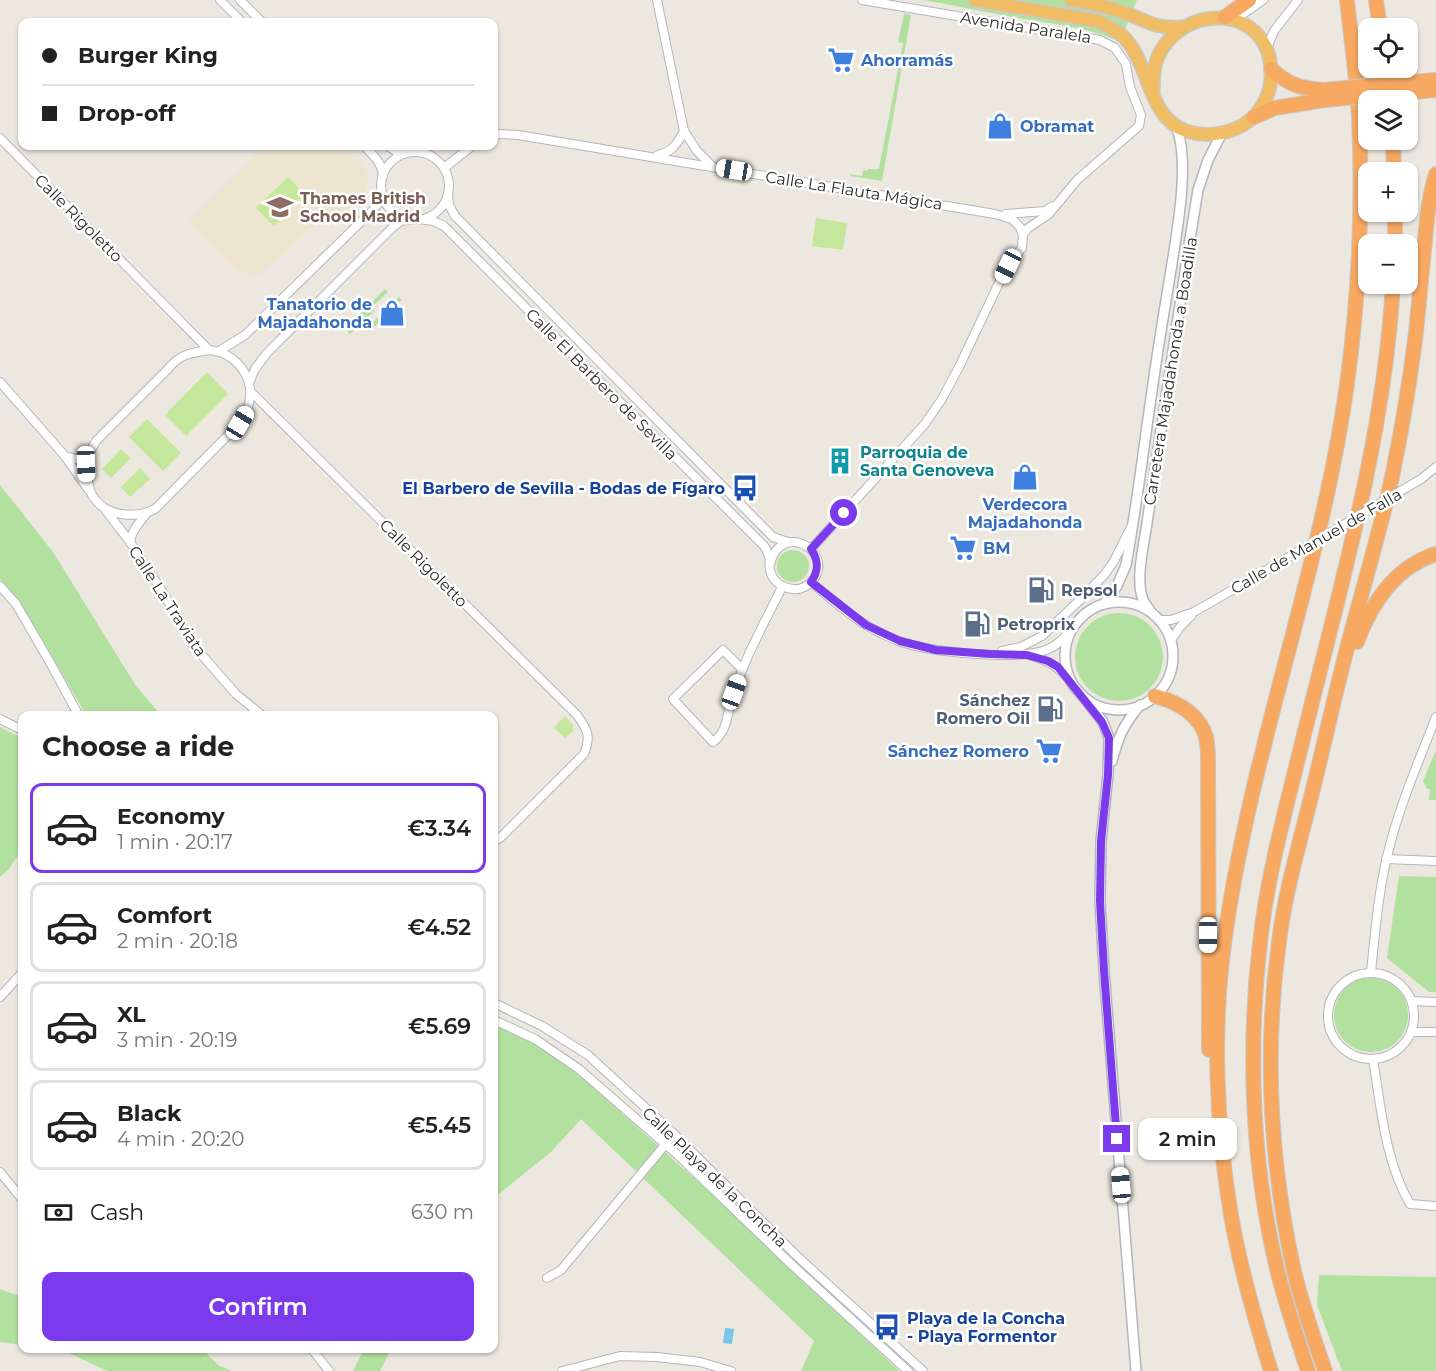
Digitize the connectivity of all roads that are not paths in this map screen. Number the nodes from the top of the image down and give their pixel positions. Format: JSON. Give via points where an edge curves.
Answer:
{"nodes":[{"id":1,"x":220,"y":0,"type":"edge"},
{"id":2,"x":240,"y":0,"type":"edge"},
{"id":3,"x":657,"y":0,"type":"edge"},
{"id":4,"x":862,"y":0,"type":"edge"},
{"id":5,"x":975,"y":0,"type":"edge"},
{"id":6,"x":1071,"y":0,"type":"edge"},
{"id":7,"x":1249,"y":0,"type":"edge"},
{"id":8,"x":1263,"y":0,"type":"edge"},
{"id":9,"x":1298,"y":0,"type":"edge"},
{"id":10,"x":1347,"y":0,"type":"edge"},
{"id":11,"x":1376,"y":0,"type":"edge"},
{"id":12,"x":238,"y":18,"type":"edge"},
{"id":13,"x":258,"y":18,"type":"edge"},
{"id":14,"x":1231,"y":18,"type":"junction"},
{"id":15,"x":1379,"y":18,"type":"edge"},
{"id":16,"x":1181,"y":27,"type":"junction"},
{"id":17,"x":1267,"y":48,"type":"junction"},
{"id":18,"x":1271,"y":69,"type":"junction"},
{"id":19,"x":1436,"y":80,"type":"edge"},
{"id":20,"x":1436,"y":90,"type":"edge"},
{"id":21,"x":1153,"y":95,"type":"junction"},
{"id":22,"x":1323,"y":95,"type":"junction"},
{"id":23,"x":1254,"y":117,"type":"junction"},
{"id":24,"x":1176,"y":126,"type":"junction"},
{"id":25,"x":684,"y":131,"type":"junction"},
{"id":26,"x":1222,"y":133,"type":"junction"},
{"id":27,"x":498,"y":134,"type":"edge"},
{"id":28,"x":0,"y":138,"type":"edge"},
{"id":29,"x":368,"y":150,"type":"edge"},
{"id":30,"x":393,"y":150,"type":"edge"},
{"id":31,"x":467,"y":150,"type":"edge"},
{"id":32,"x":411,"y":152,"type":"junction"},
{"id":33,"x":651,"y":156,"type":"junction"},
{"id":34,"x":713,"y":166,"type":"junction"},
{"id":35,"x":444,"y":168,"type":"junction"},
{"id":36,"x":1436,"y":174,"type":"edge"},
{"id":37,"x":383,"y":175,"type":"junction"},
{"id":38,"x":448,"y":194,"type":"junction"},
{"id":39,"x":382,"y":195,"type":"junction"},
{"id":40,"x":1057,"y":204,"type":"junction"},
{"id":41,"x":1002,"y":215,"type":"junction"},
{"id":42,"x":410,"y":219,"type":"junction"},
{"id":43,"x":420,"y":219,"type":"junction"},
{"id":44,"x":1023,"y":235,"type":"junction"},
{"id":45,"x":1392,"y":294,"type":"edge"},
{"id":46,"x":189,"y":329,"type":"junction"},
{"id":47,"x":209,"y":350,"type":"junction"},
{"id":48,"x":219,"y":351,"type":"junction"},
{"id":49,"x":189,"y":353,"type":"junction"},
{"id":50,"x":0,"y":382,"type":"edge"},
{"id":51,"x":250,"y":387,"type":"junction"},
{"id":52,"x":268,"y":408,"type":"junction"},
{"id":53,"x":247,"y":411,"type":"junction"},
{"id":54,"x":89,"y":454,"type":"junction"},
{"id":55,"x":64,"y":455,"type":"junction"},
{"id":56,"x":1436,"y":467,"type":"edge"},
{"id":57,"x":92,"y":495,"type":"junction"},
{"id":58,"x":103,"y":507,"type":"junction"},
{"id":59,"x":147,"y":513,"type":"junction"},
{"id":60,"x":1133,"y":523,"type":"junction"},
{"id":61,"x":130,"y":542,"type":"junction"},
{"id":62,"x":788,"y":542,"type":"junction"},
{"id":63,"x":811,"y":549,"type":"junction"},
{"id":64,"x":1436,"y":554,"type":"edge"},
{"id":65,"x":770,"y":564,"type":"junction"},
{"id":66,"x":811,"y":582,"type":"junction"},
{"id":67,"x":0,"y":586,"type":"edge"},
{"id":68,"x":782,"y":586,"type":"junction"},
{"id":69,"x":1104,"y":604,"type":"junction"},
{"id":70,"x":1151,"y":612,"type":"junction"},
{"id":71,"x":1194,"y":612,"type":"junction"},
{"id":72,"x":1159,"y":620,"type":"junction"},
{"id":73,"x":1071,"y":630,"type":"junction"},
{"id":74,"x":1171,"y":640,"type":"junction"},
{"id":75,"x":989,"y":654,"type":"junction"},
{"id":76,"x":1027,"y":655,"type":"junction"},
{"id":77,"x":742,"y":669,"type":"junction"},
{"id":78,"x":1072,"y":682,"type":"junction"},
{"id":79,"x":1083,"y":696,"type":"junction"},
{"id":80,"x":1155,"y":696,"type":"junction"},
{"id":81,"x":1140,"y":705,"type":"junction"},
{"id":82,"x":76,"y":711,"type":"edge"},
{"id":83,"x":257,"y":711,"type":"edge"},
{"id":84,"x":1436,"y":717,"type":"edge"},
{"id":85,"x":0,"y":719,"type":"edge"},
{"id":86,"x":18,"y":728,"type":"edge"},
{"id":87,"x":1321,"y":759,"type":"junction"},
{"id":88,"x":1108,"y":775,"type":"junction"},
{"id":89,"x":498,"y":839,"type":"edge"},
{"id":90,"x":1386,"y":859,"type":"junction"},
{"id":91,"x":1436,"y":861,"type":"edge"},
{"id":92,"x":1371,"y":972,"type":"junction"},
{"id":93,"x":18,"y":977,"type":"edge"},
{"id":94,"x":0,"y":997,"type":"edge"},
{"id":95,"x":1412,"y":1001,"type":"junction"},
{"id":96,"x":1436,"y":1002,"type":"edge"},
{"id":97,"x":498,"y":1005,"type":"edge"},
{"id":98,"x":498,"y":1022,"type":"edge"},
{"id":99,"x":1411,"y":1032,"type":"junction"},
{"id":100,"x":1436,"y":1032,"type":"edge"},
{"id":101,"x":1373,"y":1059,"type":"junction"},
{"id":102,"x":674,"y":1134,"type":"junction"},
{"id":103,"x":666,"y":1144,"type":"junction"},
{"id":104,"x":0,"y":1172,"type":"edge"},
{"id":105,"x":18,"y":1194,"type":"edge"},
{"id":106,"x":1436,"y":1206,"type":"edge"},
{"id":107,"x":547,"y":1278,"type":"dead end"},
{"id":108,"x":315,"y":1353,"type":"edge"},
{"id":109,"x":896,"y":1360,"type":"junction"},
{"id":110,"x":329,"y":1371,"type":"edge"},
{"id":111,"x":562,"y":1371,"type":"edge"},
{"id":112,"x":731,"y":1371,"type":"edge"},
{"id":113,"x":896,"y":1371,"type":"edge"},
{"id":114,"x":908,"y":1371,"type":"edge"},
{"id":115,"x":923,"y":1371,"type":"edge"},
{"id":116,"x":1136,"y":1371,"type":"edge"},
{"id":117,"x":1263,"y":1371,"type":"edge"},
{"id":118,"x":1271,"y":1371,"type":"edge"},
{"id":119,"x":1308,"y":1371,"type":"edge"},
{"id":120,"x":1325,"y":1371,"type":"edge"}],
"edges":[{"from":1,"to":12,"type":"street"},
{"from":2,"to":13,"type":"street"},
{"from":3,"to":25,"type":"street"},
{"from":4,"to":40,"type":"street","name":"Avenida Paralela","via":[[1100,40],[1115,48],[1126,64],[1130,87],[1142,115],[1139,126],[1077,180]]},
{"from":5,"to":21,"type":"highway","via":[[1098,21],[1127,40]]},
{"from":6,"to":16,"type":"highway","via":[[1105,7],[1158,26]]},
{"from":7,"to":14,"type":"highway"},
{"from":8,"to":14,"type":"street"},
{"from":9,"to":17,"type":"street","via":[[1274,31]]},
{"from":10,"to":118,"type":"highway","via":[[1359,117],[1360,206],[1356,308],[1347,386],[1311,564],[1245,824],[1219,997],[1221,1138],[1231,1216]]},
{"from":11,"to":15,"type":"highway"},
{"from":14,"to":16,"type":"highway","via":[[1204,18]]},
{"from":14,"to":17,"type":"highway","via":[[1256,32]]},
{"from":16,"to":21,"type":"highway","via":[[1157,59]]},
{"from":17,"to":18,"type":"highway"},
{"from":18,"to":22,"type":"highway","via":[[1293,85]]},
{"from":18,"to":23,"type":"highway","via":[[1269,90]]},
{"from":19,"to":22,"type":"highway","bridge":true},
{"from":20,"to":22,"type":"highway","bridge":true},
{"from":21,"to":24,"type":"highway","via":[[1162,113]]},
{"from":22,"to":23,"type":"highway"},
{"from":23,"to":26,"type":"highway"},
{"from":24,"to":26,"type":"highway","via":[[1196,134]]},
{"from":24,"to":60,"type":"street","name":"Carretera Majadahonda a Boadilla","via":[[1181,145],[1181,197]]},
{"from":25,"to":33,"type":"street","via":[[666,154]]},
{"from":25,"to":34,"type":"street"},
{"from":26,"to":70,"type":"street","name":"Carretera Majadahonda a Boadilla","via":[[1198,190],[1140,567],[1140,588]]},
{"from":27,"to":33,"type":"street","name":"Calle La Flauta Mágica"},
{"from":28,"to":46,"type":"street","name":"Calle Rigoletto"},
{"from":29,"to":37,"type":"street","via":[[382,166]]},
{"from":30,"to":32,"type":"street"},
{"from":31,"to":35,"type":"street"},
{"from":32,"to":35,"type":"street","via":[[429,155]]},
{"from":32,"to":37,"type":"street","via":[[394,160]]},
{"from":33,"to":34,"type":"street","name":"Calle La Flauta Mágica"},
{"from":34,"to":41,"type":"street","name":"Calle La Flauta Mágica"},
{"from":35,"to":38,"type":"street"},
{"from":36,"to":87,"type":"highway","via":[[1400,436]]},
{"from":37,"to":39,"type":"street"},
{"from":38,"to":43,"type":"street","via":[[438,211]]},
{"from":38,"to":62,"type":"street","name":"Calle El Barbero de Sevilla","via":[[455,216],[773,537]]},
{"from":39,"to":42,"type":"street","via":[[392,211]]},
{"from":39,"to":48,"type":"street","via":[[372,211],[245,335]]},
{"from":40,"to":41,"type":"street","name":"Calle La Flauta Mágica","via":[[1045,211]]},
{"from":40,"to":44,"type":"street"},
{"from":41,"to":44,"type":"street","via":[[1012,219]]},
{"from":42,"to":43,"type":"street"},
{"from":42,"to":51,"type":"street","via":[[393,226],[267,352],[255,369]]},
{"from":43,"to":65,"type":"street","name":"Calle El Barbero de Sevilla","via":[[444,226],[765,548]]},
{"from":44,"to":63,"type":"street","via":[[1022,248],[1008,266],[936,408]]},
{"from":45,"to":119,"type":"highway","via":[[1367,478],[1281,826],[1260,941],[1255,997],[1258,1157],[1280,1280]]},
{"from":46,"to":47,"type":"street","name":"Calle Rigoletto"},
{"from":46,"to":49,"type":"street","via":[[194,340]]},
{"from":47,"to":48,"type":"street"},
{"from":47,"to":49,"type":"street"},
{"from":48,"to":51,"type":"street","name":"Calle Rigoletto","via":[[239,364]]},
{"from":49,"to":54,"type":"street","via":[[172,363],[96,441]]},
{"from":50,"to":55,"type":"street"},
{"from":51,"to":52,"type":"street","name":"Calle Rigoletto"},
{"from":51,"to":53,"type":"street"},
{"from":52,"to":53,"type":"street","via":[[254,406]]},
{"from":52,"to":89,"type":"street","name":"Calle Rigoletto","via":[[585,727],[588,741],[584,754]]},
{"from":53,"to":59,"type":"street","via":[[240,423]]},
{"from":54,"to":55,"type":"street","via":[[76,459]]},
{"from":54,"to":57,"type":"street","via":[[87,478]]},
{"from":55,"to":57,"type":"street"},
{"from":56,"to":71,"type":"street","name":"Calle de Manuel de Falla","bridge":true},
{"from":57,"to":58,"type":"street","name":"Calle La Traviata"},
{"from":58,"to":59,"type":"street","via":[[133,515]]},
{"from":58,"to":61,"type":"street","name":"Calle La Traviata"},
{"from":59,"to":61,"type":"street"},
{"from":60,"to":69,"type":"street","name":"Carretera Majadahonda a Boadilla","via":[[1126,565]]},
{"from":60,"to":75,"type":"street","via":[[1105,574],[1042,636],[1021,647]]},
{"from":61,"to":83,"type":"street","name":"Calle La Traviata","via":[[194,645],[236,694]]},
{"from":62,"to":63,"type":"street"},
{"from":62,"to":65,"type":"street","via":[[776,550]]},
{"from":63,"to":66,"type":"street","via":[[818,570]]},
{"from":64,"to":87,"type":"highway","via":[[1392,582],[1365,621]]},
{"from":65,"to":68,"type":"street","via":[[772,577]]},
{"from":66,"to":68,"type":"street","via":[[797,589]]},
{"from":66,"to":75,"type":"street","via":[[866,625],[900,641],[936,650]]},
{"from":67,"to":82,"type":"street","via":[[15,604]]},
{"from":68,"to":77,"type":"street"},
{"from":69,"to":70,"type":"street","via":[[1121,602]]},
{"from":69,"to":73,"type":"street","via":[[1091,609]]},
{"from":70,"to":72,"type":"street"},
{"from":71,"to":72,"type":"street","name":"Calle de Manuel de Falla"},
{"from":71,"to":74,"type":"street","name":"Calle de Manuel de Falla"},
{"from":72,"to":74,"type":"street"},
{"from":73,"to":76,"type":"street","via":[[1058,644]]},
{"from":73,"to":78,"type":"street","via":[[1065,666]]},
{"from":74,"to":80,"type":"street","via":[[1171,671]]},
{"from":75,"to":76,"type":"street"},
{"from":76,"to":78,"type":"street","via":[[1048,661]]},
{"from":77,"to":77,"type":"street","via":[[722,735],[713,742],[674,699],[723,650]]},
{"from":78,"to":79,"type":"street"},
{"from":79,"to":81,"type":"street","via":[[1110,709]]},
{"from":79,"to":88,"type":"street","via":[[1109,738]]},
{"from":80,"to":81,"type":"street"},
{"from":80,"to":117,"type":"highway","via":[[1186,709],[1205,735],[1214,1138],[1235,1270]]},
{"from":81,"to":88,"type":"street","via":[[1119,736]]},
{"from":84,"to":90,"type":"street"},
{"from":85,"to":86,"type":"street"},
{"from":87,"to":120,"type":"highway","via":[[1279,940],[1273,998],[1271,1101],[1283,1216],[1295,1274]]},
{"from":88,"to":116,"type":"street","via":[[1100,901]]},
{"from":90,"to":91,"type":"street"},
{"from":90,"to":92,"type":"street"},
{"from":92,"to":95,"type":"street","via":[[1396,980]]},
{"from":92,"to":101,"type":"street","via":[[1357,974],[1335,991],[1327,1017],[1336,1043],[1359,1058]]},
{"from":93,"to":94,"type":"street"},
{"from":95,"to":96,"type":"street"},
{"from":95,"to":99,"type":"street"},
{"from":97,"to":102,"type":"street","name":"Calle Playa de la Concha","via":[[588,1055]]},
{"from":98,"to":103,"type":"street","name":"Calle Playa de la Concha","via":[[535,1039],[579,1069]]},
{"from":99,"to":100,"type":"street"},
{"from":99,"to":101,"type":"street","via":[[1396,1051]]},
{"from":101,"to":106,"type":"street","via":[[1386,1138],[1401,1189],[1410,1204]]},
{"from":102,"to":103,"type":"street"},
{"from":102,"to":115,"type":"street","name":"Calle Playa de la Concha","via":[[798,1257]]},
{"from":103,"to":107,"type":"street","via":[[561,1270]]},
{"from":103,"to":109,"type":"street","name":"Calle Playa de la Concha"},
{"from":104,"to":105,"type":"street"},
{"from":108,"to":110,"type":"street"},
{"from":109,"to":113,"type":"street"},
{"from":109,"to":114,"type":"street","name":"Calle Playa de la Concha"},
{"from":111,"to":112,"type":"street","via":[[620,1356],[700,1362]]}]}
